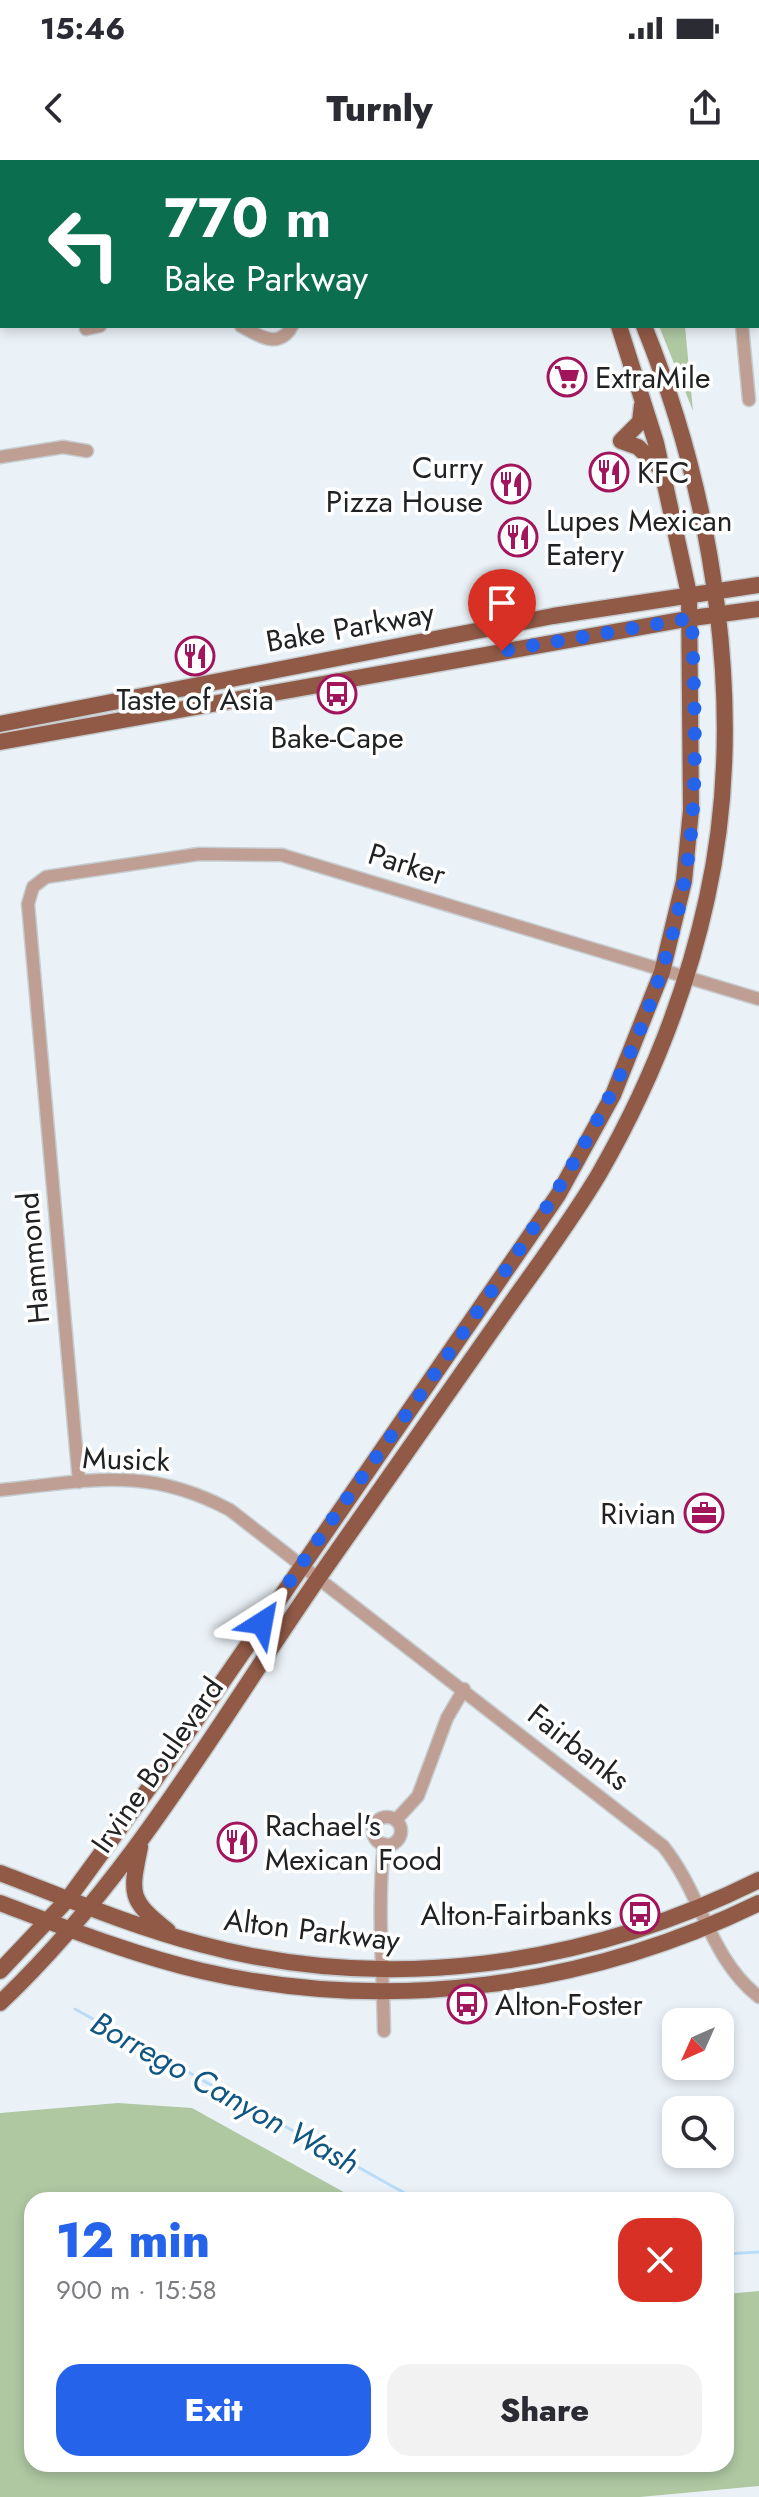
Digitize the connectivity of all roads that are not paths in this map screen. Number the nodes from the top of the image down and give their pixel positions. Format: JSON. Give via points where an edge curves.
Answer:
{"nodes":[{"id":1,"x":91,"y":328,"type":"edge"},
{"id":2,"x":245,"y":328,"type":"edge"},
{"id":3,"x":291,"y":328,"type":"edge"},
{"id":4,"x":620,"y":328,"type":"edge"},
{"id":5,"x":645,"y":328,"type":"edge"},
{"id":6,"x":742,"y":328,"type":"edge"},
{"id":7,"x":86,"y":329,"type":"dead end"},
{"id":8,"x":643,"y":396,"type":"junction"},
{"id":9,"x":749,"y":400,"type":"dead end"},
{"id":10,"x":87,"y":451,"type":"dead end"},
{"id":11,"x":0,"y":457,"type":"edge"},
{"id":12,"x":663,"y":471,"type":"junction"},
{"id":13,"x":759,"y":585,"type":"edge"},
{"id":14,"x":714,"y":591,"type":"junction"},
{"id":15,"x":689,"y":594,"type":"junction"},
{"id":16,"x":759,"y":609,"type":"edge"},
{"id":17,"x":717,"y":615,"type":"junction"},
{"id":18,"x":692,"y":618,"type":"junction"},
{"id":19,"x":0,"y":724,"type":"edge"},
{"id":20,"x":0,"y":742,"type":"edge"},
{"id":21,"x":33,"y":887,"type":"joint"},
{"id":22,"x":662,"y":972,"type":"junction"},
{"id":23,"x":686,"y":979,"type":"junction"},
{"id":24,"x":759,"y":999,"type":"edge"},
{"id":25,"x":79,"y":1482,"type":"junction"},
{"id":26,"x":0,"y":1490,"type":"edge"},
{"id":27,"x":301,"y":1565,"type":"junction"},
{"id":28,"x":318,"y":1578,"type":"junction"},
{"id":29,"x":464,"y":1689,"type":"junction"},
{"id":30,"x":396,"y":1820,"type":"junction"},
{"id":31,"x":141,"y":1841,"type":"junction"},
{"id":32,"x":384,"y":1844,"type":"junction"},
{"id":33,"x":0,"y":1873,"type":"edge"},
{"id":34,"x":759,"y":1880,"type":"edge"},
{"id":35,"x":68,"y":1899,"type":"junction"},
{"id":36,"x":0,"y":1903,"type":"edge"},
{"id":37,"x":759,"y":1903,"type":"edge"},
{"id":38,"x":700,"y":1907,"type":"junction"},
{"id":39,"x":90,"y":1908,"type":"junction"},
{"id":40,"x":50,"y":1921,"type":"junction"},
{"id":41,"x":707,"y":1926,"type":"junction"},
{"id":42,"x":72,"y":1929,"type":"junction"},
{"id":43,"x":175,"y":1937,"type":"junction"},
{"id":44,"x":383,"y":1970,"type":"junction"},
{"id":45,"x":0,"y":1971,"type":"edge"},
{"id":46,"x":383,"y":1990,"type":"junction"},
{"id":47,"x":759,"y":1997,"type":"edge"},
{"id":48,"x":0,"y":2003,"type":"edge"},
{"id":49,"x":384,"y":2031,"type":"dead end"}],
"edges":[{"from":1,"to":7,"type":"street"},
{"from":2,"to":3,"type":"street","via":[[278,340]]},
{"from":4,"to":8,"type":"main road","name":"Irvine Boulevard"},
{"from":5,"to":14,"type":"main road","name":"Irvine Boulevard","via":[[685,442]]},
{"from":6,"to":9,"type":"street"},
{"from":8,"to":12,"type":"main road","name":"Irvine Boulevard"},
{"from":8,"to":12,"type":"main road","via":[[640,422],[621,441],[638,447]]},
{"from":10,"to":11,"type":"street","via":[[63,447]]},
{"from":12,"to":15,"type":"main road","name":"Irvine Boulevard"},
{"from":13,"to":14,"type":"main road","name":"Bake Parkway"},
{"from":14,"to":15,"type":"main road","name":"Bake Parkway"},
{"from":14,"to":17,"type":"main road","name":"Irvine Boulevard"},
{"from":15,"to":18,"type":"main road","name":"Irvine Boulevard"},
{"from":15,"to":19,"type":"main road","name":"Bake Parkway","via":[[361,651]]},
{"from":16,"to":17,"type":"main road","name":"Bake Parkway"},
{"from":17,"to":18,"type":"main road","name":"Bake Parkway"},
{"from":17,"to":23,"type":"main road","name":"Irvine Boulevard","via":[[721,805],[709,894]]},
{"from":18,"to":20,"type":"main road","name":"Bake Parkway"},
{"from":18,"to":22,"type":"main road","name":"Irvine Boulevard","via":[[691,810],[684,881]]},
{"from":21,"to":22,"type":"street","name":"Parker","via":[[46,877],[199,854],[282,855]]},
{"from":21,"to":25,"type":"street","name":"Hammond","via":[[28,904]]},
{"from":22,"to":23,"type":"street","name":"Parker"},
{"from":22,"to":27,"type":"main road","name":"Irvine Boulevard","via":[[613,1095],[558,1195]]},
{"from":23,"to":24,"type":"street","name":"Parker"},
{"from":23,"to":28,"type":"main road","name":"Irvine Boulevard","via":[[627,1120],[585,1196]]},
{"from":25,"to":26,"type":"street","name":"Musick"},
{"from":25,"to":27,"type":"street","name":"Musick","via":[[152,1480],[178,1486],[230,1510]]},
{"from":27,"to":28,"type":"street","name":"Musick"},
{"from":27,"to":35,"type":"main road","name":"Irvine Boulevard"},
{"from":28,"to":29,"type":"street","name":"Fairbanks"},
{"from":28,"to":31,"type":"main road","name":"Irvine Boulevard"},
{"from":29,"to":30,"type":"street","via":[[447,1718],[418,1796]]},
{"from":29,"to":38,"type":"street","name":"Fairbanks","via":[[663,1846]]},
{"from":30,"to":32,"type":"street","via":[[401,1829],[398,1839]]},
{"from":30,"to":32,"type":"street","via":[[381,1819],[374,1827],[375,1838]]},
{"from":31,"to":39,"type":"main road","name":"Irvine Boulevard"},
{"from":31,"to":43,"type":"main road","via":[[133,1895],[141,1909]]},
{"from":32,"to":44,"type":"street","via":[[379,1892]]},
{"from":33,"to":35,"type":"main road","name":"Alton Parkway"},
{"from":34,"to":38,"type":"main road","name":"Alton Parkway"},
{"from":35,"to":39,"type":"main road","name":"Alton Parkway"},
{"from":35,"to":40,"type":"main road","name":"Irvine Boulevard"},
{"from":36,"to":40,"type":"main road","name":"Alton Parkway"},
{"from":37,"to":41,"type":"main road","name":"Alton Parkway"},
{"from":38,"to":41,"type":"street","name":"Fairbanks"},
{"from":38,"to":44,"type":"main road","name":"Alton Parkway","via":[[620,1936],[530,1958]]},
{"from":39,"to":42,"type":"main road","name":"Irvine Boulevard"},
{"from":39,"to":43,"type":"main road","name":"Alton Parkway"},
{"from":40,"to":42,"type":"main road","name":"Alton Parkway"},
{"from":40,"to":45,"type":"main road","name":"Irvine Boulevard"},
{"from":41,"to":46,"type":"main road","name":"Alton Parkway","via":[[631,1955],[540,1977]]},
{"from":41,"to":47,"type":"street","name":"Fairbanks","via":[[727,1966]]},
{"from":42,"to":46,"type":"main road","name":"Alton Parkway","via":[[223,1976]]},
{"from":42,"to":48,"type":"main road","name":"Irvine Boulevard"},
{"from":43,"to":44,"type":"main road","name":"Alton Parkway","via":[[271,1959]]},
{"from":44,"to":46,"type":"street"},
{"from":46,"to":49,"type":"street"}]}
